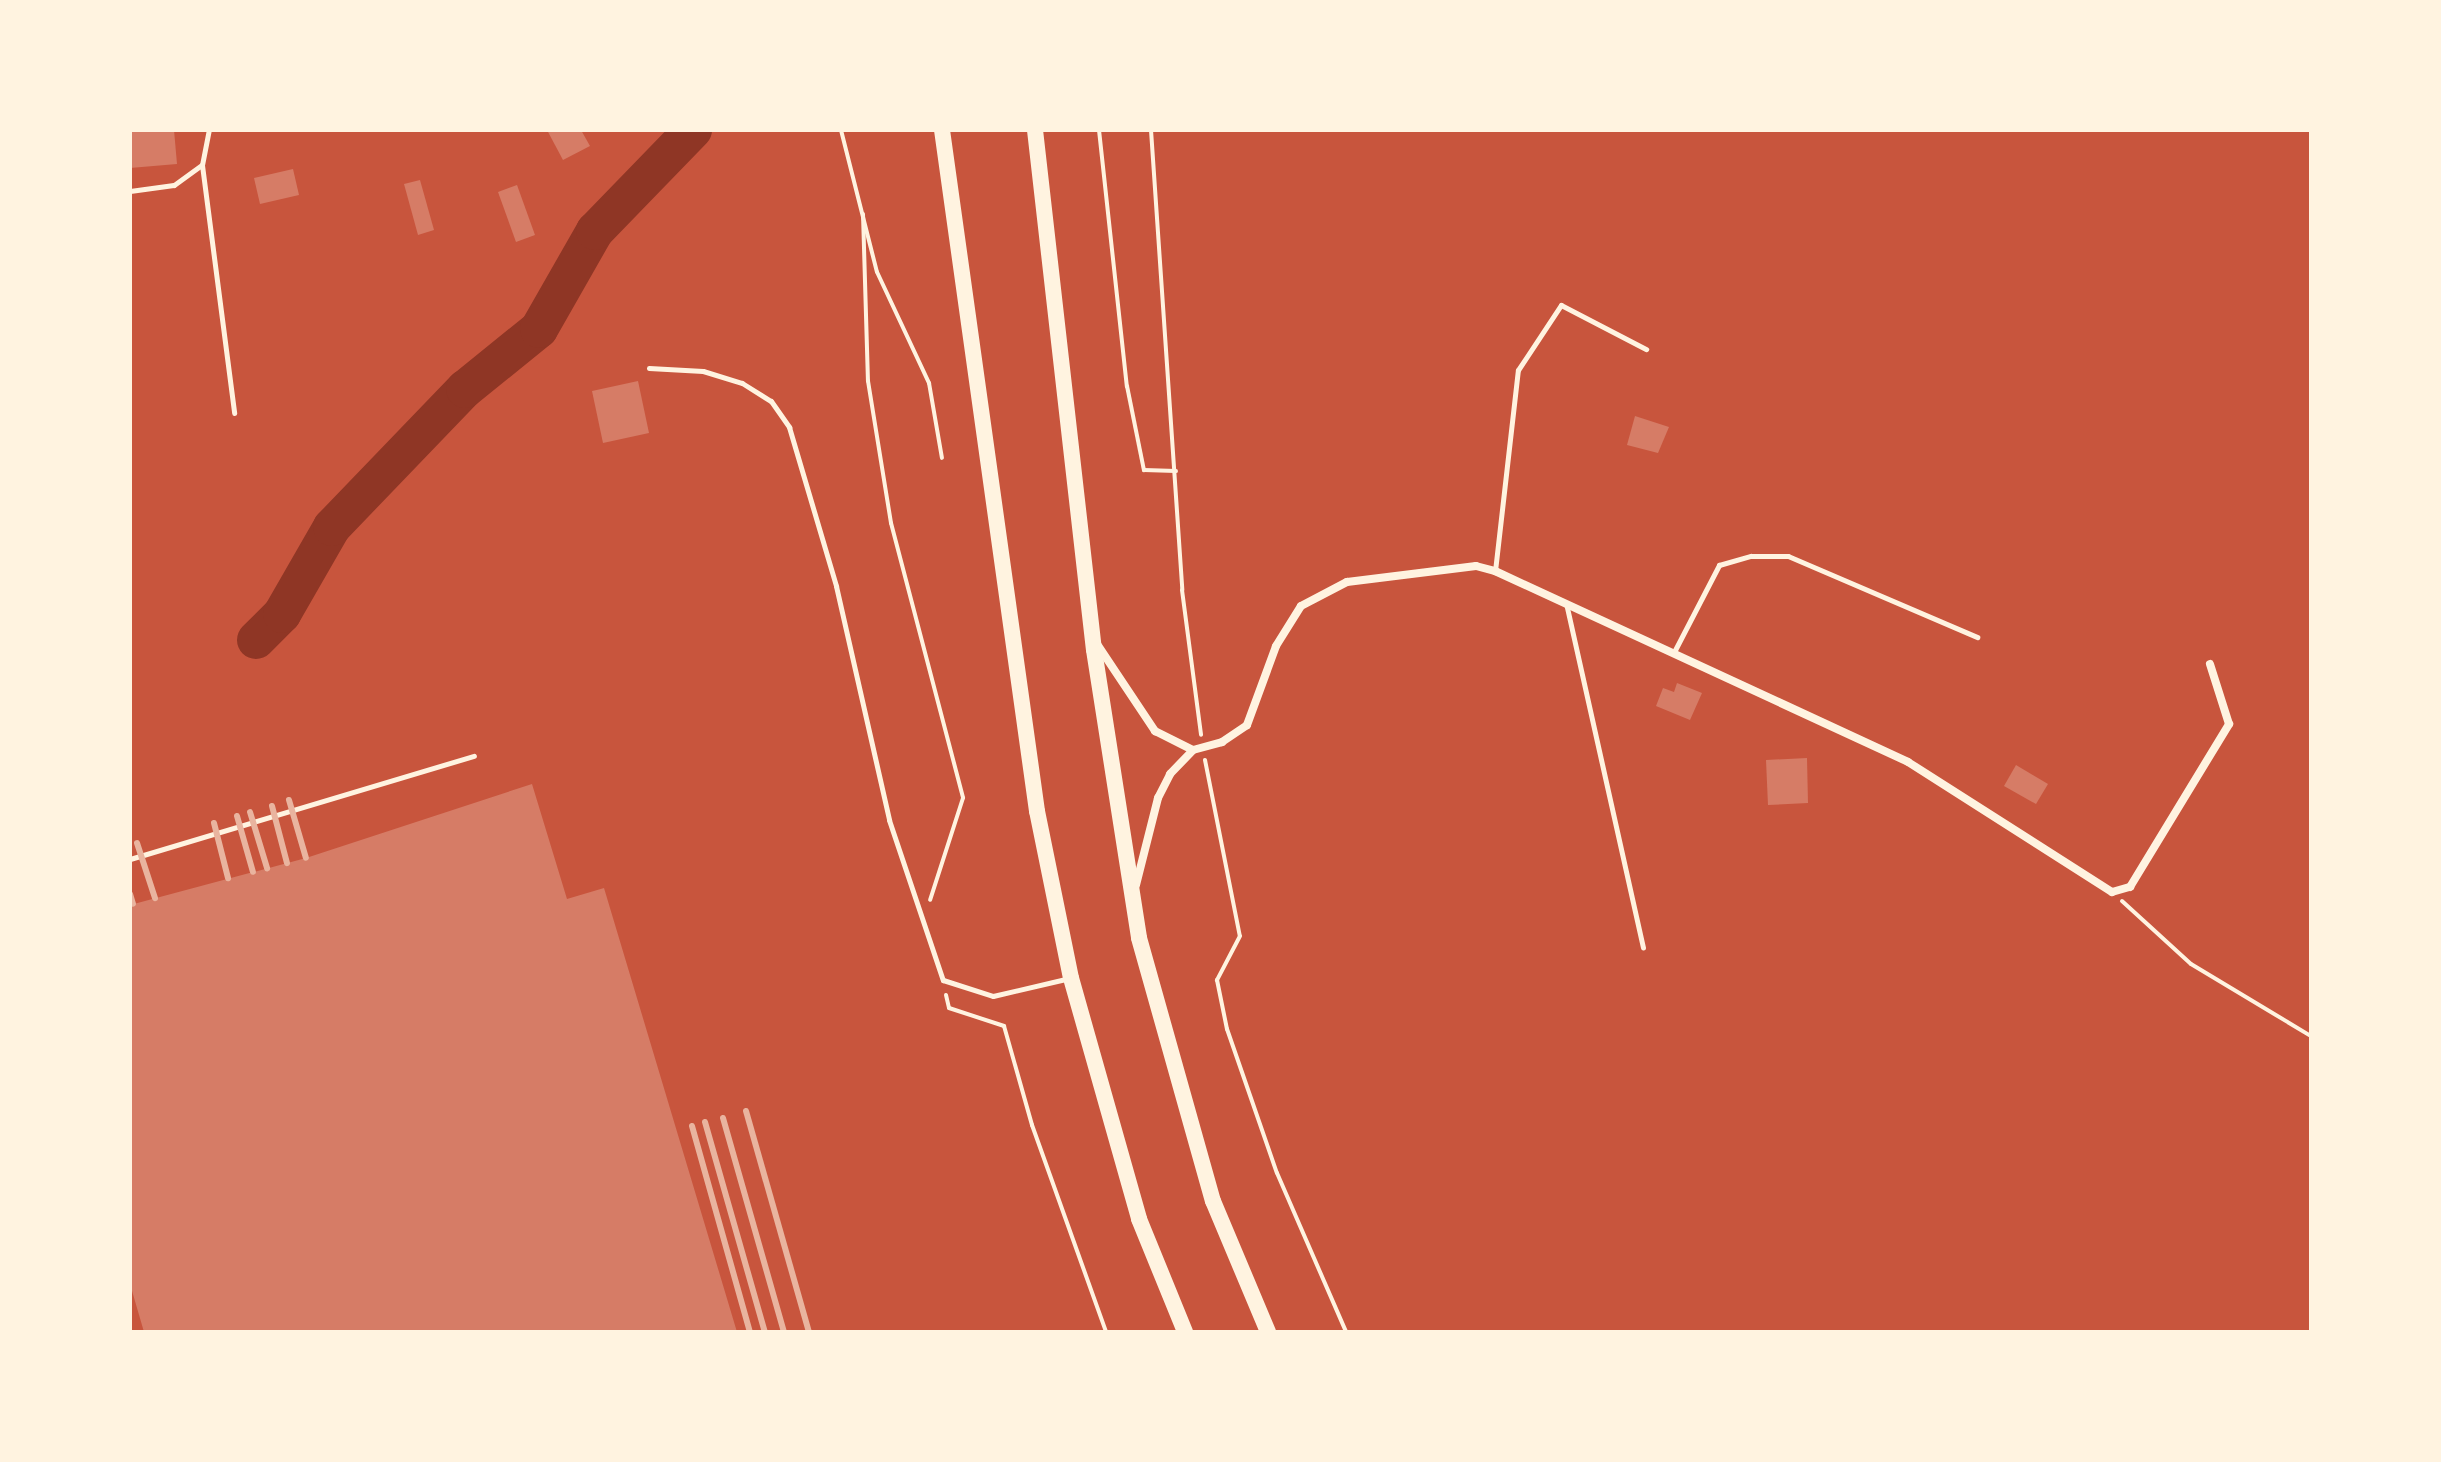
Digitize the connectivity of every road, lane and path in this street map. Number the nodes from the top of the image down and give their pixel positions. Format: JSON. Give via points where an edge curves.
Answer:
{"nodes":[{"id":1,"x":209,"y":130,"type":"edge"},
{"id":2,"x":841,"y":130,"type":"edge"},
{"id":3,"x":942,"y":130,"type":"edge"},
{"id":4,"x":1035,"y":130,"type":"edge"},
{"id":5,"x":1099,"y":130,"type":"edge"},
{"id":6,"x":1151,"y":130,"type":"edge"},
{"id":7,"x":202,"y":165,"type":"junction"},
{"id":8,"x":130,"y":191,"type":"edge"},
{"id":9,"x":863,"y":214,"type":"junction"},
{"id":10,"x":1646,"y":349,"type":"dead end"},
{"id":11,"x":649,"y":368,"type":"dead end"},
{"id":12,"x":234,"y":413,"type":"dead end"},
{"id":13,"x":942,"y":458,"type":"dead end"},
{"id":14,"x":1176,"y":471,"type":"junction"},
{"id":15,"x":1495,"y":571,"type":"junction"},
{"id":16,"x":1566,"y":602,"type":"junction"},
{"id":17,"x":1092,"y":636,"type":"junction"},
{"id":18,"x":1977,"y":637,"type":"dead end"},
{"id":19,"x":1675,"y":650,"type":"junction"},
{"id":20,"x":2210,"y":664,"type":"dead end"},
{"id":21,"x":1203,"y":748,"type":"junction"},
{"id":22,"x":1193,"y":750,"type":"junction"},
{"id":23,"x":474,"y":756,"type":"dead end"},
{"id":24,"x":130,"y":859,"type":"edge"},
{"id":25,"x":2112,"y":892,"type":"junction"},
{"id":26,"x":1132,"y":901,"type":"junction"},
{"id":27,"x":932,"y":912,"type":"dead end"},
{"id":28,"x":1643,"y":948,"type":"dead end"},
{"id":29,"x":1071,"y":978,"type":"junction"},
{"id":30,"x":943,"y":980,"type":"junction"},
{"id":31,"x":2311,"y":1036,"type":"edge"},
{"id":32,"x":1106,"y":1332,"type":"edge"},
{"id":33,"x":1185,"y":1332,"type":"edge"},
{"id":34,"x":1268,"y":1332,"type":"edge"},
{"id":35,"x":1346,"y":1332,"type":"edge"}],
"edges":[{"from":1,"to":7,"type":"lane"},
{"from":2,"to":9,"type":"path"},
{"from":3,"to":29,"type":"highway","via":[[1037,811]]},
{"from":4,"to":17,"type":"highway"},
{"from":5,"to":14,"type":"path","via":[[1127,386],[1144,470]]},
{"from":6,"to":14,"type":"path"},
{"from":7,"to":8,"type":"lane","via":[[174,185]]},
{"from":7,"to":12,"type":"lane"},
{"from":9,"to":13,"type":"path","via":[[877,272],[929,383]]},
{"from":9,"to":27,"type":"path","via":[[868,381],[891,523],[963,798],[930,898]]},
{"from":10,"to":15,"type":"lane","via":[[1561,305],[1518,370]]},
{"from":11,"to":30,"type":"lane","via":[[703,371],[742,383],[771,401],[789,427],[836,586],[889,820]]},
{"from":14,"to":21,"type":"path","via":[[1189,663]]},
{"from":15,"to":16,"type":"street"},
{"from":15,"to":21,"type":"street","via":[[1476,566],[1374,577],[1312,596],[1276,646],[1247,725]]},
{"from":16,"to":19,"type":"street"},
{"from":16,"to":28,"type":"lane"},
{"from":17,"to":22,"type":"street","via":[[1155,731]]},
{"from":17,"to":26,"type":"highway"},
{"from":18,"to":19,"type":"lane","via":[[1788,556],[1751,556],[1719,565]]},
{"from":19,"to":25,"type":"street","via":[[1908,762]]},
{"from":20,"to":25,"type":"street","via":[[2229,724],[2130,887]]},
{"from":21,"to":22,"type":"street"},
{"from":21,"to":35,"type":"path","via":[[1240,936],[1217,980],[1227,1029],[1277,1173]]},
{"from":22,"to":26,"type":"street","via":[[1170,774],[1158,798]]},
{"from":23,"to":24,"type":"lane"},
{"from":25,"to":31,"type":"path","via":[[2191,964]]},
{"from":26,"to":34,"type":"highway","via":[[1172,1069],[1213,1201]]},
{"from":29,"to":30,"type":"lane","via":[[993,996]]},
{"from":29,"to":33,"type":"highway","via":[[1139,1219]]},
{"from":30,"to":32,"type":"path","via":[[949,1008],[1004,1026],[1072,1243]]}]}
